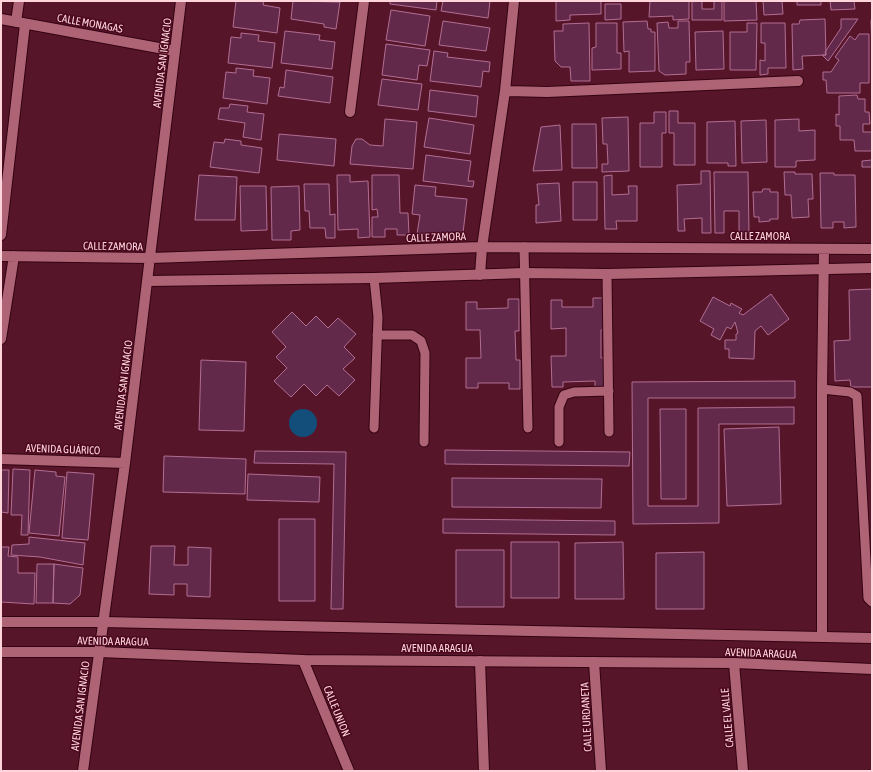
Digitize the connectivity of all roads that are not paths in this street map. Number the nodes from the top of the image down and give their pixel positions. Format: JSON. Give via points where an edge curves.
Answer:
{"nodes":[{"id":1,"x":19,"y":1,"type":"edge"},
{"id":2,"x":181,"y":1,"type":"edge"},
{"id":3,"x":364,"y":1,"type":"edge"},
{"id":4,"x":514,"y":1,"type":"edge"},
{"id":5,"x":1,"y":19,"type":"edge"},
{"id":6,"x":21,"y":23,"type":"junction"},
{"id":7,"x":175,"y":51,"type":"junction"},
{"id":8,"x":798,"y":82,"type":"dead end"},
{"id":9,"x":505,"y":91,"type":"junction"},
{"id":10,"x":350,"y":112,"type":"dead end"},
{"id":11,"x":1,"y":235,"type":"edge"},
{"id":12,"x":482,"y":247,"type":"junction"},
{"id":13,"x":524,"y":248,"type":"junction"},
{"id":14,"x":824,"y":249,"type":"junction"},
{"id":15,"x":872,"y":249,"type":"edge"},
{"id":16,"x":1,"y":256,"type":"edge"},
{"id":17,"x":14,"y":256,"type":"junction"},
{"id":18,"x":150,"y":258,"type":"junction"},
{"id":19,"x":872,"y":268,"type":"edge"},
{"id":20,"x":824,"y":269,"type":"junction"},
{"id":21,"x":524,"y":273,"type":"junction"},
{"id":22,"x":607,"y":274,"type":"junction"},
{"id":23,"x":480,"y":275,"type":"junction"},
{"id":24,"x":374,"y":278,"type":"junction"},
{"id":25,"x":148,"y":281,"type":"junction"},
{"id":26,"x":377,"y":335,"type":"junction"},
{"id":27,"x":1,"y":339,"type":"edge"},
{"id":28,"x":822,"y":389,"type":"junction"},
{"id":29,"x":609,"y":392,"type":"junction"},
{"id":30,"x":374,"y":428,"type":"dead end"},
{"id":31,"x":528,"y":428,"type":"dead end"},
{"id":32,"x":609,"y":432,"type":"dead end"},
{"id":33,"x":424,"y":442,"type":"dead end"},
{"id":34,"x":559,"y":442,"type":"dead end"},
{"id":35,"x":1,"y":459,"type":"edge"},
{"id":36,"x":125,"y":463,"type":"junction"},
{"id":37,"x":872,"y":602,"type":"edge"},
{"id":38,"x":1,"y":622,"type":"edge"},
{"id":39,"x":103,"y":622,"type":"junction"},
{"id":40,"x":822,"y":637,"type":"junction"},
{"id":41,"x":872,"y":638,"type":"edge"},
{"id":42,"x":1,"y":652,"type":"edge"},
{"id":43,"x":99,"y":652,"type":"junction"},
{"id":44,"x":303,"y":660,"type":"junction"},
{"id":45,"x":480,"y":661,"type":"junction"},
{"id":46,"x":594,"y":662,"type":"junction"},
{"id":47,"x":734,"y":663,"type":"junction"},
{"id":48,"x":872,"y":669,"type":"edge"},
{"id":49,"x":84,"y":771,"type":"edge"},
{"id":50,"x":349,"y":771,"type":"edge"},
{"id":51,"x":484,"y":771,"type":"edge"},
{"id":52,"x":601,"y":771,"type":"edge"},
{"id":53,"x":743,"y":771,"type":"edge"}],
"edges":[{"from":1,"to":6,"type":"street"},
{"from":2,"to":7,"type":"street","name":"AVENIDA SAN IGNACIO"},
{"from":3,"to":10,"type":"street"},
{"from":4,"to":9,"type":"street"},
{"from":5,"to":6,"type":"street","name":"CALLE MONAGAS"},
{"from":6,"to":7,"type":"street","name":"CALLE MONAGAS"},
{"from":6,"to":11,"type":"street"},
{"from":7,"to":18,"type":"street","name":"AVENIDA SAN IGNACIO"},
{"from":8,"to":9,"type":"street","via":[[547,92]]},
{"from":9,"to":12,"type":"street"},
{"from":12,"to":13,"type":"street","name":"CALLE ZAMORA"},
{"from":12,"to":18,"type":"street","name":"CALLE ZAMORA"},
{"from":12,"to":23,"type":"street"},
{"from":13,"to":14,"type":"street","name":"CALLE ZAMORA"},
{"from":13,"to":21,"type":"lane"},
{"from":14,"to":15,"type":"street","name":"CALLE ZAMORA"},
{"from":14,"to":20,"type":"street"},
{"from":16,"to":17,"type":"street","name":"CALLE ZAMORA"},
{"from":17,"to":18,"type":"street","name":"CALLE ZAMORA"},
{"from":17,"to":27,"type":"street"},
{"from":18,"to":25,"type":"street","name":"AVENIDA SAN IGNACIO"},
{"from":19,"to":20,"type":"street"},
{"from":20,"to":22,"type":"street"},
{"from":20,"to":28,"type":"street"},
{"from":21,"to":22,"type":"street"},
{"from":21,"to":23,"type":"street"},
{"from":21,"to":31,"type":"lane"},
{"from":22,"to":29,"type":"lane"},
{"from":23,"to":24,"type":"street"},
{"from":24,"to":25,"type":"street"},
{"from":24,"to":26,"type":"lane"},
{"from":25,"to":36,"type":"street","name":"AVENIDA SAN IGNACIO"},
{"from":26,"to":30,"type":"lane"},
{"from":26,"to":33,"type":"lane","via":[[412,335],[421,341],[425,353]]},
{"from":28,"to":37,"type":"lane","via":[[850,392],[856,396],[868,598]]},
{"from":28,"to":40,"type":"street"},
{"from":29,"to":32,"type":"lane"},
{"from":29,"to":34,"type":"lane","via":[[574,392],[564,395],[559,407]]},
{"from":35,"to":36,"type":"street","name":"AVENIDA GUÁRICO"},
{"from":36,"to":39,"type":"street","name":"AVENIDA SAN IGNACIO"},
{"from":38,"to":39,"type":"street","name":"AVENIDA ARAGUA"},
{"from":39,"to":40,"type":"street","name":"AVENIDA ARAGUA"},
{"from":39,"to":43,"type":"street","name":"AVENIDA SAN IGNACIO"},
{"from":40,"to":41,"type":"street","name":"AVENIDA ARAGUA"},
{"from":42,"to":43,"type":"street","name":"AVENIDA ARAGUA"},
{"from":43,"to":44,"type":"street","name":"AVENIDA ARAGUA"},
{"from":43,"to":49,"type":"street","name":"AVENIDA SAN IGNACIO"},
{"from":44,"to":45,"type":"street","name":"AVENIDA ARAGUA"},
{"from":44,"to":50,"type":"street","name":"CALLE UNION"},
{"from":45,"to":46,"type":"street","name":"AVENIDA ARAGUA"},
{"from":45,"to":51,"type":"street"},
{"from":46,"to":47,"type":"street","name":"AVENIDA ARAGUA"},
{"from":46,"to":52,"type":"street","name":"CALLE URDANETA"},
{"from":47,"to":48,"type":"street","name":"AVENIDA ARAGUA"},
{"from":47,"to":53,"type":"street","name":"CALLE EL VALLE"}]}
